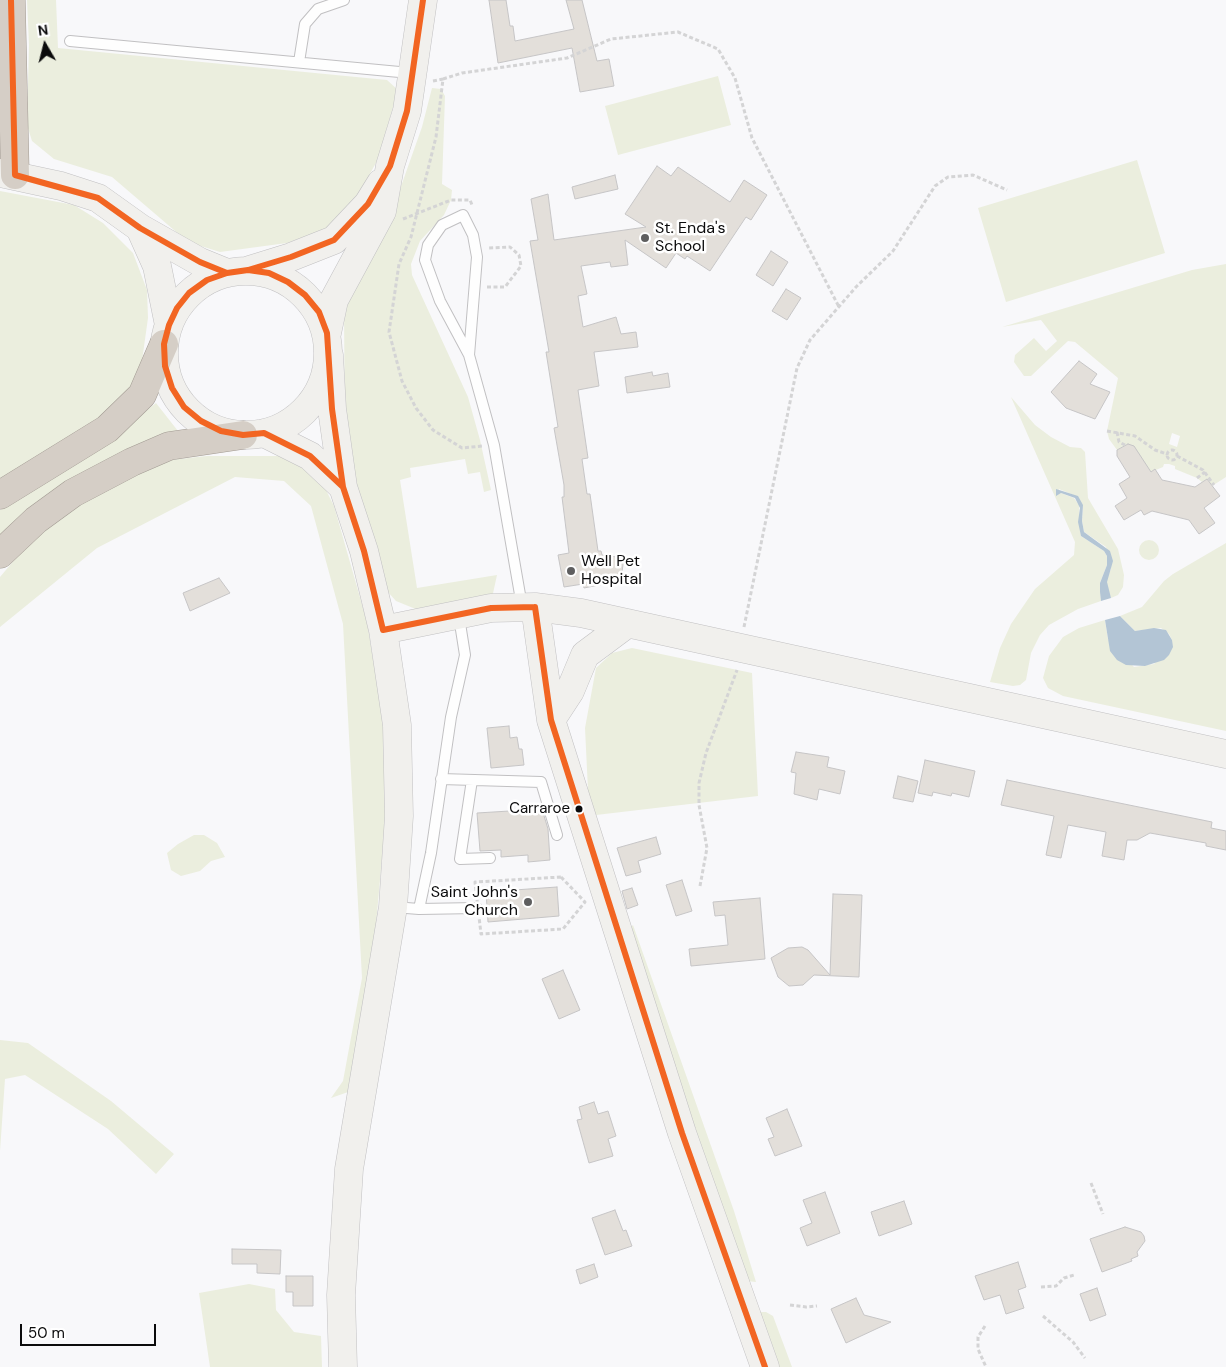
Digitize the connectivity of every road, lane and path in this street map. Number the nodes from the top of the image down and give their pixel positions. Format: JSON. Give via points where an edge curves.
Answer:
{"nodes":[{"id":1,"x":11,"y":0,"type":"edge"},
{"id":2,"x":344,"y":0,"type":"edge"},
{"id":3,"x":423,"y":0,"type":"edge"},
{"id":4,"x":70,"y":41,"type":"dead end"},
{"id":5,"x":300,"y":62,"type":"junction"},
{"id":6,"x":414,"y":73,"type":"junction"},
{"id":7,"x":444,"y":79,"type":"dead end"},
{"id":8,"x":390,"y":166,"type":"junction"},
{"id":9,"x":8,"y":174,"type":"edge"},
{"id":10,"x":1007,"y":190,"type":"dead end"},
{"id":11,"x":140,"y":228,"type":"junction"},
{"id":12,"x":476,"y":249,"type":"junction"},
{"id":13,"x":237,"y":271,"type":"junction"},
{"id":14,"x":474,"y":287,"type":"junction"},
{"id":15,"x":839,"y":307,"type":"junction"},
{"id":16,"x":166,"y":335,"type":"junction"},
{"id":17,"x":328,"y":344,"type":"junction"},
{"id":18,"x":469,"y":355,"type":"junction"},
{"id":19,"x":1107,"y":431,"type":"dead end"},
{"id":20,"x":1117,"y":432,"type":"junction"},
{"id":21,"x":254,"y":434,"type":"junction"},
{"id":22,"x":1125,"y":445,"type":"dead end"},
{"id":23,"x":1166,"y":454,"type":"junction"},
{"id":24,"x":1177,"y":456,"type":"junction"},
{"id":25,"x":1205,"y":472,"type":"junction"},
{"id":26,"x":1197,"y":478,"type":"dead end"},
{"id":27,"x":1214,"y":485,"type":"dead end"},
{"id":28,"x":343,"y":487,"type":"junction"},
{"id":29,"x":0,"y":495,"type":"edge"},
{"id":30,"x":0,"y":554,"type":"edge"},
{"id":31,"x":529,"y":607,"type":"junction"},
{"id":32,"x":459,"y":616,"type":"junction"},
{"id":33,"x":628,"y":623,"type":"junction"},
{"id":34,"x":383,"y":630,"type":"junction"},
{"id":35,"x":740,"y":648,"type":"junction"},
{"id":36,"x":551,"y":720,"type":"junction"},
{"id":37,"x":1226,"y":754,"type":"edge"},
{"id":38,"x":441,"y":779,"type":"junction"},
{"id":39,"x":472,"y":780,"type":"junction"},
{"id":40,"x":558,"y":835,"type":"dead end"},
{"id":41,"x":490,"y":858,"type":"dead end"},
{"id":42,"x":700,"y":886,"type":"dead end"},
{"id":43,"x":406,"y":908,"type":"junction"},
{"id":44,"x":477,"y":908,"type":"junction"},
{"id":45,"x":1091,"y":1183,"type":"dead end"},
{"id":46,"x":1103,"y":1214,"type":"dead end"},
{"id":47,"x":1074,"y":1276,"type":"dead end"},
{"id":48,"x":1041,"y":1287,"type":"dead end"},
{"id":49,"x":790,"y":1305,"type":"dead end"},
{"id":50,"x":817,"y":1306,"type":"dead end"},
{"id":51,"x":1044,"y":1316,"type":"dead end"},
{"id":52,"x":985,"y":1326,"type":"dead end"},
{"id":53,"x":1085,"y":1358,"type":"dead end"},
{"id":54,"x":343,"y":1367,"type":"edge"},
{"id":55,"x":765,"y":1367,"type":"edge"},
{"id":56,"x":986,"y":1367,"type":"edge"}],
"edges":[{"from":1,"to":9,"type":"highway"},
{"from":2,"to":5,"type":"lane","via":[[318,9],[305,24]]},
{"from":3,"to":6,"type":"main road"},
{"from":4,"to":5,"type":"lane"},
{"from":5,"to":6,"type":"lane"},
{"from":6,"to":8,"type":"main road","via":[[407,111]]},
{"from":7,"to":15,"type":"path","via":[[462,72],[567,58],[611,39],[678,32],[718,48],[735,78],[752,138]]},
{"from":8,"to":13,"type":"main road","via":[[368,204],[334,240],[291,258]]},
{"from":8,"to":17,"type":"main road","via":[[382,211],[334,300]]},
{"from":9,"to":11,"type":"main road","via":[[98,198]]},
{"from":10,"to":15,"type":"path","via":[[973,175],[948,177],[935,186],[892,251]]},
{"from":11,"to":13,"type":"main road","via":[[200,262]]},
{"from":11,"to":16,"type":"main road","via":[[157,266]]},
{"from":12,"to":14,"type":"lane"},
{"from":12,"to":14,"type":"path","via":[[510,247],[519,255],[521,266],[505,287]]},
{"from":12,"to":18,"type":"lane","via":[[474,235],[464,215],[442,225],[428,245],[425,260],[440,301]]},
{"from":13,"to":16,"type":"main road","via":[[207,280],[190,293],[177,308]]},
{"from":13,"to":17,"type":"main road","via":[[269,273],[305,295],[318,312]]},
{"from":14,"to":18,"type":"lane"},
{"from":15,"to":35,"type":"path","via":[[810,340],[797,368]]},
{"from":16,"to":21,"type":"main road","via":[[165,366],[172,388],[184,407],[201,422],[221,431]]},
{"from":16,"to":29,"type":"highway","via":[[142,395],[107,429]]},
{"from":17,"to":21,"type":"main road","via":[[325,377],[316,397],[301,414],[284,426]]},
{"from":17,"to":28,"type":"main road","via":[[332,409]]},
{"from":18,"to":31,"type":"lane","via":[[494,444]]},
{"from":19,"to":20,"type":"path"},
{"from":20,"to":22,"type":"path","via":[[1119,442]]},
{"from":20,"to":23,"type":"path","via":[[1135,436]]},
{"from":21,"to":28,"type":"main road","via":[[310,456]]},
{"from":21,"to":30,"type":"highway","via":[[169,446],[132,462],[74,493],[36,520]]},
{"from":23,"to":24,"type":"path","via":[[1173,448]]},
{"from":23,"to":24,"type":"path","via":[[1170,462]]},
{"from":24,"to":25,"type":"path"},
{"from":25,"to":26,"type":"path"},
{"from":25,"to":27,"type":"path"},
{"from":28,"to":34,"type":"main road","via":[[364,551]]},
{"from":31,"to":32,"type":"main road","via":[[491,608]]},
{"from":31,"to":33,"type":"main road"},
{"from":31,"to":36,"type":"main road"},
{"from":32,"to":34,"type":"main road"},
{"from":32,"to":38,"type":"lane","via":[[465,655]]},
{"from":33,"to":35,"type":"main road"},
{"from":33,"to":36,"type":"main road","via":[[585,655],[570,691]]},
{"from":34,"to":43,"type":"main road","via":[[397,725]]},
{"from":35,"to":37,"type":"main road"},
{"from":35,"to":42,"type":"path","via":[[738,669],[706,753],[699,783],[699,805],[708,848]]},
{"from":36,"to":55,"type":"main road","via":[[676,1114]]},
{"from":38,"to":39,"type":"lane"},
{"from":38,"to":43,"type":"lane","via":[[431,853]]},
{"from":39,"to":40,"type":"lane","via":[[541,782]]},
{"from":39,"to":41,"type":"lane","via":[[460,859]]},
{"from":43,"to":44,"type":"lane"},
{"from":43,"to":54,"type":"main road","via":[[349,1169],[341,1296]]},
{"from":44,"to":44,"type":"path","via":[[475,882],[561,877],[584,902],[563,929],[481,934]]},
{"from":45,"to":46,"type":"path"},
{"from":47,"to":48,"type":"path","via":[[1064,1278],[1056,1286]]},
{"from":49,"to":50,"type":"path"},
{"from":51,"to":53,"type":"path","via":[[1073,1342]]},
{"from":52,"to":56,"type":"path","via":[[978,1338],[978,1349]]}]}
